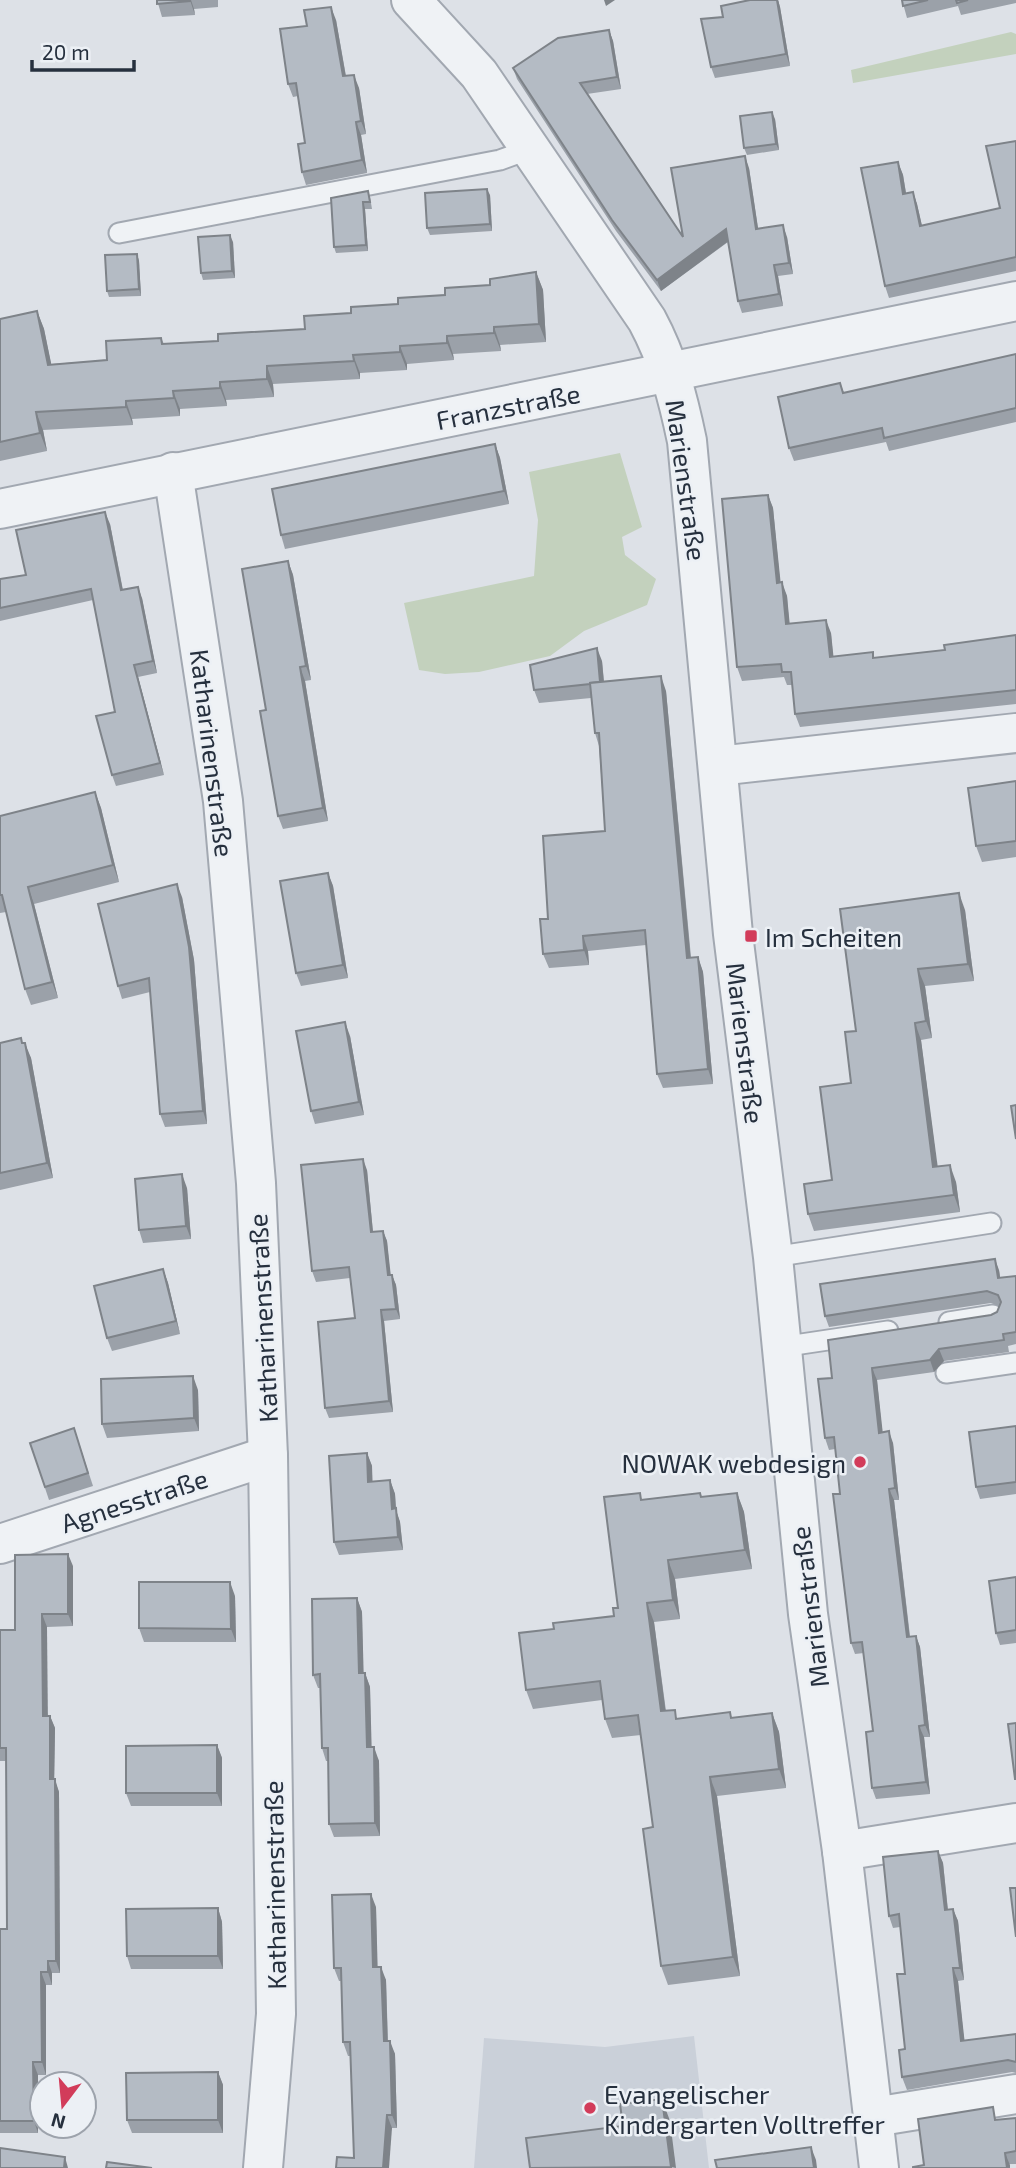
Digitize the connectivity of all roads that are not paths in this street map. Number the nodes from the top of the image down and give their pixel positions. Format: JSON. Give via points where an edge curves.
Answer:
{"nodes":[{"id":1,"x":411,"y":0,"type":"edge"},
{"id":2,"x":530,"y":149,"type":"junction"},
{"id":3,"x":119,"y":233,"type":"dead end"},
{"id":4,"x":1016,"y":301,"type":"edge"},
{"id":5,"x":670,"y":373,"type":"junction"},
{"id":6,"x":173,"y":472,"type":"junction"},
{"id":7,"x":0,"y":509,"type":"edge"},
{"id":8,"x":1016,"y":733,"type":"edge"},
{"id":9,"x":718,"y":766,"type":"junction"},
{"id":10,"x":991,"y":1223,"type":"dead end"},
{"id":11,"x":773,"y":1257,"type":"junction"},
{"id":12,"x":993,"y":1315,"type":"edge"},
{"id":13,"x":936,"y":1324,"type":"edge"},
{"id":14,"x":910,"y":1328,"type":"edge"},
{"id":15,"x":781,"y":1347,"type":"junction"},
{"id":16,"x":1016,"y":1363,"type":"edge"},
{"id":17,"x":946,"y":1373,"type":"dead end"},
{"id":18,"x":268,"y":1456,"type":"junction"},
{"id":19,"x":0,"y":1544,"type":"edge"},
{"id":20,"x":1016,"y":1822,"type":"edge"},
{"id":21,"x":842,"y":1851,"type":"junction"},
{"id":22,"x":1016,"y":2094,"type":"edge"},
{"id":23,"x":874,"y":2117,"type":"junction"},
{"id":24,"x":263,"y":2168,"type":"edge"},
{"id":25,"x":879,"y":2168,"type":"edge"}],
"edges":[{"from":1,"to":2,"type":"street","name":"Marienstraße","via":[[472,65]]},
{"from":2,"to":3,"type":"lane","via":[[500,160]]},
{"from":2,"to":5,"type":"street","name":"Marienstraße","via":[[647,320]]},
{"from":4,"to":5,"type":"street","name":"Franzstraße"},
{"from":5,"to":6,"type":"street","name":"Franzstraße"},
{"from":5,"to":9,"type":"street","name":"Marienstraße","via":[[687,441]]},
{"from":6,"to":7,"type":"street","name":"Franzstraße"},
{"from":6,"to":18,"type":"street","name":"Katharinenstraße","via":[[223,801],[256,1183]]},
{"from":8,"to":9,"type":"street"},
{"from":9,"to":11,"type":"street","name":"Marienstraße","via":[[733,934]]},
{"from":10,"to":11,"type":"lane"},
{"from":11,"to":15,"type":"street","name":"Marienstraße"},
{"from":12,"to":13,"type":"lane"},
{"from":14,"to":15,"type":"lane"},
{"from":15,"to":21,"type":"street","name":"Marienstraße","via":[[808,1614]]},
{"from":16,"to":17,"type":"lane"},
{"from":18,"to":19,"type":"street","name":"Agnesstraße"},
{"from":18,"to":24,"type":"street","name":"Katharinenstraße","via":[[276,2014]]},
{"from":20,"to":21,"type":"street"},
{"from":21,"to":23,"type":"street","name":"Marienstraße"},
{"from":22,"to":23,"type":"street"},
{"from":23,"to":25,"type":"street","name":"Marienstraße"}]}
